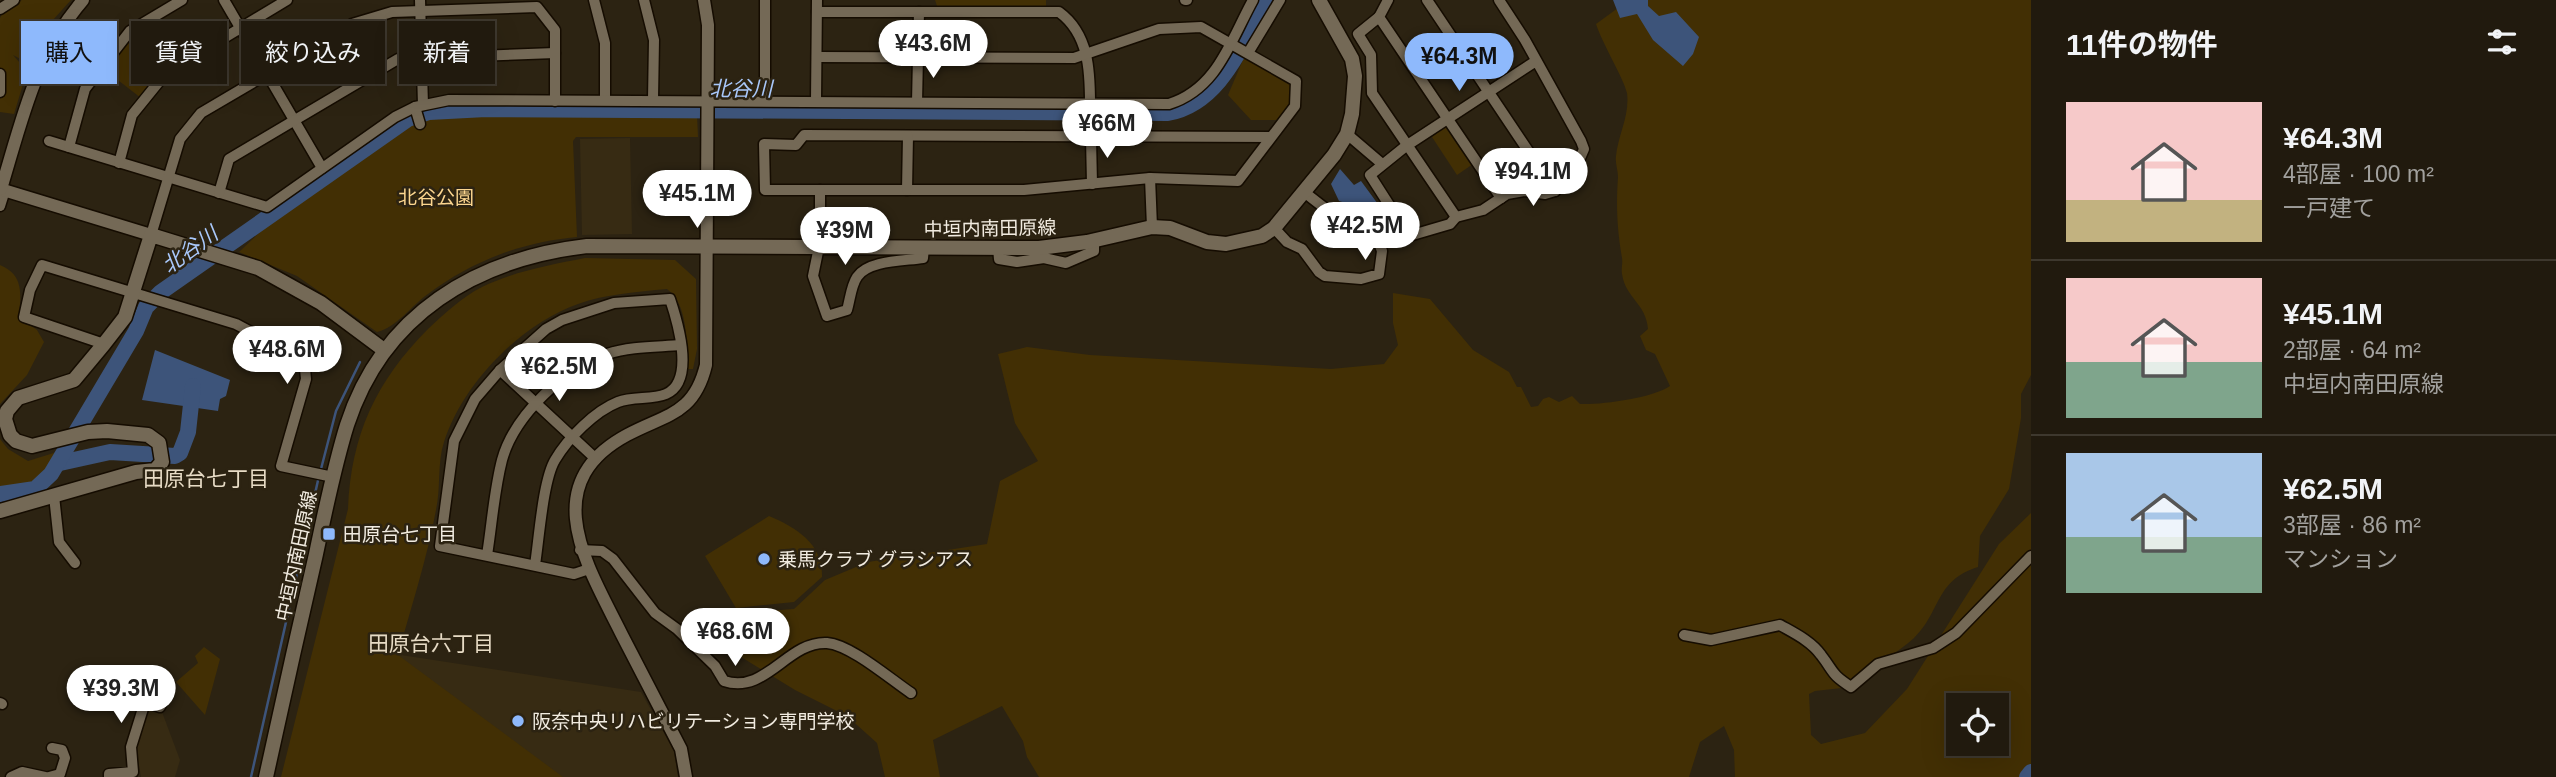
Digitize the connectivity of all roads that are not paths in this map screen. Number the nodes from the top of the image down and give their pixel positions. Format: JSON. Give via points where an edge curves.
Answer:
{"nodes":[{"id":1,"x":14,"y":0,"type":"edge"},
{"id":2,"x":83,"y":0,"type":"edge"},
{"id":3,"x":182,"y":0,"type":"edge"},
{"id":4,"x":224,"y":0,"type":"edge"},
{"id":5,"x":287,"y":0,"type":"edge"},
{"id":6,"x":594,"y":0,"type":"edge"},
{"id":7,"x":644,"y":0,"type":"edge"},
{"id":8,"x":704,"y":0,"type":"edge"},
{"id":9,"x":765,"y":0,"type":"edge"},
{"id":10,"x":1253,"y":0,"type":"edge"},
{"id":11,"x":1280,"y":0,"type":"edge"},
{"id":12,"x":1319,"y":0,"type":"edge"},
{"id":13,"x":1388,"y":0,"type":"edge"},
{"id":14,"x":1427,"y":0,"type":"edge"},
{"id":15,"x":1499,"y":0,"type":"edge"},
{"id":16,"x":421,"y":6,"type":"edge"},
{"id":17,"x":817,"y":6,"type":"edge"},
{"id":18,"x":868,"y":6,"type":"edge"},
{"id":19,"x":0,"y":9,"type":"edge"},
{"id":20,"x":919,"y":12,"type":"junction"},
{"id":21,"x":1379,"y":17,"type":"junction"},
{"id":22,"x":362,"y":21,"type":"edge"},
{"id":23,"x":240,"y":28,"type":"junction"},
{"id":24,"x":1231,"y":43,"type":"junction"},
{"id":25,"x":555,"y":53,"type":"junction"},
{"id":26,"x":1248,"y":53,"type":"junction"},
{"id":27,"x":495,"y":55,"type":"edge"},
{"id":28,"x":1087,"y":55,"type":"junction"},
{"id":29,"x":817,"y":57,"type":"junction"},
{"id":30,"x":918,"y":58,"type":"junction"},
{"id":31,"x":399,"y":59,"type":"edge"},
{"id":32,"x":1536,"y":61,"type":"junction"},
{"id":33,"x":0,"y":74,"type":"edge"},
{"id":34,"x":250,"y":84,"type":"edge"},
{"id":35,"x":273,"y":84,"type":"edge"},
{"id":36,"x":420,"y":84,"type":"edge"},
{"id":37,"x":0,"y":92,"type":"edge"},
{"id":38,"x":1489,"y":92,"type":"junction"},
{"id":39,"x":653,"y":99,"type":"junction"},
{"id":40,"x":605,"y":100,"type":"junction"},
{"id":41,"x":765,"y":100,"type":"junction"},
{"id":42,"x":816,"y":100,"type":"junction"},
{"id":43,"x":555,"y":101,"type":"junction"},
{"id":44,"x":707,"y":102,"type":"junction"},
{"id":45,"x":917,"y":102,"type":"junction"},
{"id":46,"x":1090,"y":104,"type":"junction"},
{"id":47,"x":418,"y":107,"type":"junction"},
{"id":48,"x":1448,"y":119,"type":"junction"},
{"id":49,"x":295,"y":121,"type":"junction"},
{"id":50,"x":420,"y":124,"type":"dead end"},
{"id":51,"x":1347,"y":134,"type":"junction"},
{"id":52,"x":908,"y":136,"type":"junction"},
{"id":53,"x":1271,"y":137,"type":"junction"},
{"id":54,"x":1091,"y":138,"type":"junction"},
{"id":55,"x":49,"y":141,"type":"dead end"},
{"id":56,"x":1406,"y":146,"type":"junction"},
{"id":57,"x":69,"y":147,"type":"junction"},
{"id":58,"x":119,"y":163,"type":"junction"},
{"id":59,"x":1381,"y":163,"type":"junction"},
{"id":60,"x":322,"y":168,"type":"junction"},
{"id":61,"x":168,"y":178,"type":"junction"},
{"id":62,"x":1150,"y":178,"type":"junction"},
{"id":63,"x":1092,"y":184,"type":"junction"},
{"id":64,"x":2,"y":189,"type":"edge"},
{"id":65,"x":820,"y":190,"type":"junction"},
{"id":66,"x":907,"y":190,"type":"junction"},
{"id":67,"x":1555,"y":191,"type":"junction"},
{"id":68,"x":1304,"y":192,"type":"junction"},
{"id":69,"x":219,"y":193,"type":"junction"},
{"id":70,"x":1501,"y":198,"type":"junction"},
{"id":71,"x":0,"y":206,"type":"edge"},
{"id":72,"x":1456,"y":217,"type":"junction"},
{"id":73,"x":1152,"y":228,"type":"junction"},
{"id":74,"x":1274,"y":228,"type":"junction"},
{"id":75,"x":151,"y":235,"type":"junction"},
{"id":76,"x":707,"y":247,"type":"junction"},
{"id":77,"x":820,"y":248,"type":"junction"},
{"id":78,"x":877,"y":248,"type":"junction"},
{"id":79,"x":924,"y":248,"type":"junction"},
{"id":80,"x":880,"y":264,"type":"junction"},
{"id":81,"x":139,"y":295,"type":"junction"},
{"id":82,"x":104,"y":344,"type":"junction"},
{"id":83,"x":681,"y":345,"type":"junction"},
{"id":84,"x":384,"y":350,"type":"junction"},
{"id":85,"x":500,"y":370,"type":"junction"},
{"id":86,"x":536,"y":404,"type":"junction"},
{"id":87,"x":573,"y":438,"type":"junction"},
{"id":88,"x":596,"y":459,"type":"junction"},
{"id":89,"x":333,"y":477,"type":"junction"},
{"id":90,"x":54,"y":496,"type":"junction"},
{"id":91,"x":0,"y":511,"type":"edge"},
{"id":92,"x":580,"y":550,"type":"junction"},
{"id":93,"x":487,"y":555,"type":"junction"},
{"id":94,"x":2031,"y":556,"type":"edge"},
{"id":95,"x":75,"y":563,"type":"dead end"},
{"id":96,"x":535,"y":565,"type":"junction"},
{"id":97,"x":589,"y":569,"type":"junction"},
{"id":98,"x":1684,"y":635,"type":"dead end"},
{"id":99,"x":169,"y":684,"type":"dead end"},
{"id":100,"x":911,"y":693,"type":"dead end"},
{"id":101,"x":52,"y":748,"type":"dead end"},
{"id":102,"x":11,"y":777,"type":"edge"},
{"id":103,"x":47,"y":777,"type":"edge"},
{"id":104,"x":108,"y":777,"type":"edge"},
{"id":105,"x":266,"y":777,"type":"edge"},
{"id":106,"x":686,"y":777,"type":"edge"}],
"edges":[{"from":1,"to":19,"type":"street"},
{"from":2,"to":64,"type":"street","via":[[54,37],[39,66]]},
{"from":3,"to":57,"type":"street","via":[[130,31],[85,89]]},
{"from":4,"to":23,"type":"street"},
{"from":5,"to":23,"type":"street"},
{"from":6,"to":40,"type":"street","via":[[605,43]]},
{"from":7,"to":39,"type":"street","via":[[654,40]]},
{"from":8,"to":44,"type":"street"},
{"from":9,"to":41,"type":"street"},
{"from":10,"to":24,"type":"street"},
{"from":11,"to":26,"type":"street"},
{"from":12,"to":51,"type":"main road","name":"中垣内南田原線","via":[[1352,59],[1354,95]]},
{"from":13,"to":21,"type":"street"},
{"from":14,"to":38,"type":"street"},
{"from":15,"to":32,"type":"street"},
{"from":16,"to":22,"type":"street"},
{"from":16,"to":25,"type":"street","via":[[537,7],[555,30]]},
{"from":17,"to":18,"type":"street"},
{"from":17,"to":29,"type":"street"},
{"from":18,"to":20,"type":"street"},
{"from":20,"to":28,"type":"street","via":[[1059,12]]},
{"from":20,"to":30,"type":"street"},
{"from":21,"to":48,"type":"street"},
{"from":21,"to":56,"type":"street","via":[[1358,34],[1371,55],[1372,93]]},
{"from":23,"to":58,"type":"street","via":[[166,73],[132,115]]},
{"from":24,"to":26,"type":"street"},
{"from":24,"to":28,"type":"street","via":[[1200,27],[1159,30]]},
{"from":24,"to":46,"type":"street","via":[[1209,82],[1188,98],[1168,104]]},
{"from":25,"to":27,"type":"street"},
{"from":25,"to":43,"type":"street"},
{"from":26,"to":53,"type":"street","via":[[1296,81],[1294,106]]},
{"from":28,"to":30,"type":"street"},
{"from":28,"to":46,"type":"street"},
{"from":29,"to":30,"type":"street"},
{"from":29,"to":42,"type":"street"},
{"from":30,"to":45,"type":"street"},
{"from":31,"to":49,"type":"street"},
{"from":32,"to":38,"type":"street"},
{"from":32,"to":67,"type":"street","via":[[1584,149]]},
{"from":33,"to":37,"type":"street"},
{"from":34,"to":61,"type":"street","via":[[201,113],[180,139]]},
{"from":35,"to":49,"type":"street"},
{"from":36,"to":47,"type":"street"},
{"from":38,"to":48,"type":"street"},
{"from":38,"to":67,"type":"street"},
{"from":39,"to":40,"type":"street"},
{"from":39,"to":44,"type":"street"},
{"from":40,"to":43,"type":"street"},
{"from":41,"to":42,"type":"street"},
{"from":41,"to":44,"type":"street"},
{"from":42,"to":45,"type":"street"},
{"from":43,"to":47,"type":"street","via":[[449,100]]},
{"from":44,"to":76,"type":"street"},
{"from":45,"to":46,"type":"street"},
{"from":47,"to":50,"type":"street"},
{"from":47,"to":60,"type":"street","via":[[394,117]]},
{"from":48,"to":56,"type":"street"},
{"from":48,"to":70,"type":"street"},
{"from":49,"to":60,"type":"street"},
{"from":49,"to":69,"type":"street","via":[[229,159]]},
{"from":51,"to":59,"type":"street"},
{"from":51,"to":68,"type":"main road","name":"中垣内南田原線"},
{"from":52,"to":54,"type":"street"},
{"from":52,"to":65,"type":"street","via":[[804,135],[796,145],[764,144],[765,190]]},
{"from":52,"to":66,"type":"street"},
{"from":53,"to":54,"type":"street"},
{"from":53,"to":62,"type":"street","via":[[1238,181]]},
{"from":54,"to":63,"type":"street"},
{"from":55,"to":57,"type":"street"},
{"from":56,"to":59,"type":"street"},
{"from":56,"to":72,"type":"street"},
{"from":57,"to":58,"type":"street"},
{"from":58,"to":61,"type":"street"},
{"from":59,"to":72,"type":"street","via":[[1370,175],[1409,236],[1450,225]]},
{"from":60,"to":69,"type":"street","via":[[267,207]]},
{"from":61,"to":69,"type":"street"},
{"from":61,"to":75,"type":"street"},
{"from":62,"to":63,"type":"street"},
{"from":62,"to":73,"type":"street"},
{"from":63,"to":66,"type":"street","via":[[1024,190]]},
{"from":64,"to":71,"type":"street"},
{"from":64,"to":75,"type":"street"},
{"from":65,"to":66,"type":"street"},
{"from":65,"to":77,"type":"street"},
{"from":67,"to":70,"type":"street","via":[[1524,191]]},
{"from":68,"to":74,"type":"main road","name":"中垣内南田原線"},
{"from":68,"to":74,"type":"street","via":[[1331,213],[1360,220],[1375,232],[1382,251],[1379,274],[1361,279],[1325,276],[1302,249]]},
{"from":70,"to":72,"type":"street","via":[[1483,210]]},
{"from":73,"to":74,"type":"main road","name":"中垣内南田原線","via":[[1170,228],[1206,242],[1226,244],[1262,236]]},
{"from":73,"to":79,"type":"main road","name":"中垣内南田原線","via":[[1039,248]]},
{"from":75,"to":81,"type":"main road"},
{"from":75,"to":84,"type":"main road","via":[[258,268],[321,303]]},
{"from":76,"to":77,"type":"main road","name":"中垣内南田原線"},
{"from":76,"to":84,"type":"main road","name":"中垣内南田原線","via":[[587,246],[544,251],[500,265],[440,297]]},
{"from":76,"to":88,"type":"street","via":[[702,383],[675,414],[623,437]]},
{"from":77,"to":78,"type":"main road","name":"中垣内南田原線"},
{"from":77,"to":80,"type":"street","via":[[813,276],[827,316],[846,310],[856,278]]},
{"from":78,"to":79,"type":"main road","name":"中垣内南田原線"},
{"from":78,"to":80,"type":"street"},
{"from":79,"to":80,"type":"street","via":[[923,258]]},
{"from":81,"to":82,"type":"main road"},
{"from":81,"to":82,"type":"street","via":[[42,265],[24,317]]},
{"from":81,"to":89,"type":"street","via":[[236,324],[274,344],[305,369],[281,466]]},
{"from":82,"to":90,"type":"main road","via":[[74,380],[18,398],[7,411],[6,428],[23,445],[32,446],[88,432],[148,435],[161,455],[150,471]]},
{"from":83,"to":85,"type":"street","via":[[670,299],[614,303],[584,310],[546,328]]},
{"from":83,"to":86,"type":"street","via":[[606,354],[574,370]]},
{"from":83,"to":87,"type":"street","via":[[683,363],[674,388],[666,394],[618,402]]},
{"from":84,"to":89,"type":"main road","name":"中垣内南田原線","via":[[348,423]]},
{"from":85,"to":86,"type":"street"},
{"from":85,"to":93,"type":"street","via":[[475,399],[454,440],[440,546]]},
{"from":86,"to":87,"type":"street"},
{"from":86,"to":93,"type":"street","via":[[516,429],[502,461]]},
{"from":87,"to":88,"type":"street"},
{"from":87,"to":96,"type":"street","via":[[550,472]]},
{"from":88,"to":92,"type":"street","via":[[586,473],[575,508]]},
{"from":89,"to":105,"type":"main road","name":"中垣内南田原線"},
{"from":90,"to":91,"type":"main road"},
{"from":90,"to":95,"type":"street","via":[[59,542]]},
{"from":92,"to":97,"type":"street"},
{"from":92,"to":100,"type":"street","via":[[602,551],[613,559],[655,613],[715,666],[724,681],[746,683],[761,678],[808,646],[828,643],[844,648]]},
{"from":93,"to":96,"type":"street"},
{"from":94,"to":98,"type":"street","via":[[1956,633],[1933,648],[1878,664],[1851,687],[1830,673],[1822,655],[1806,641],[1780,625],[1711,640]]},
{"from":96,"to":97,"type":"street","via":[[574,573]]},
{"from":97,"to":106,"type":"street","via":[[681,749]]},
{"from":99,"to":104,"type":"street","via":[[160,707],[145,702],[131,747],[133,772]]},
{"from":101,"to":103,"type":"street","via":[[62,750],[63,771]]},
{"from":102,"to":103,"type":"street","via":[[22,772]]}]}
